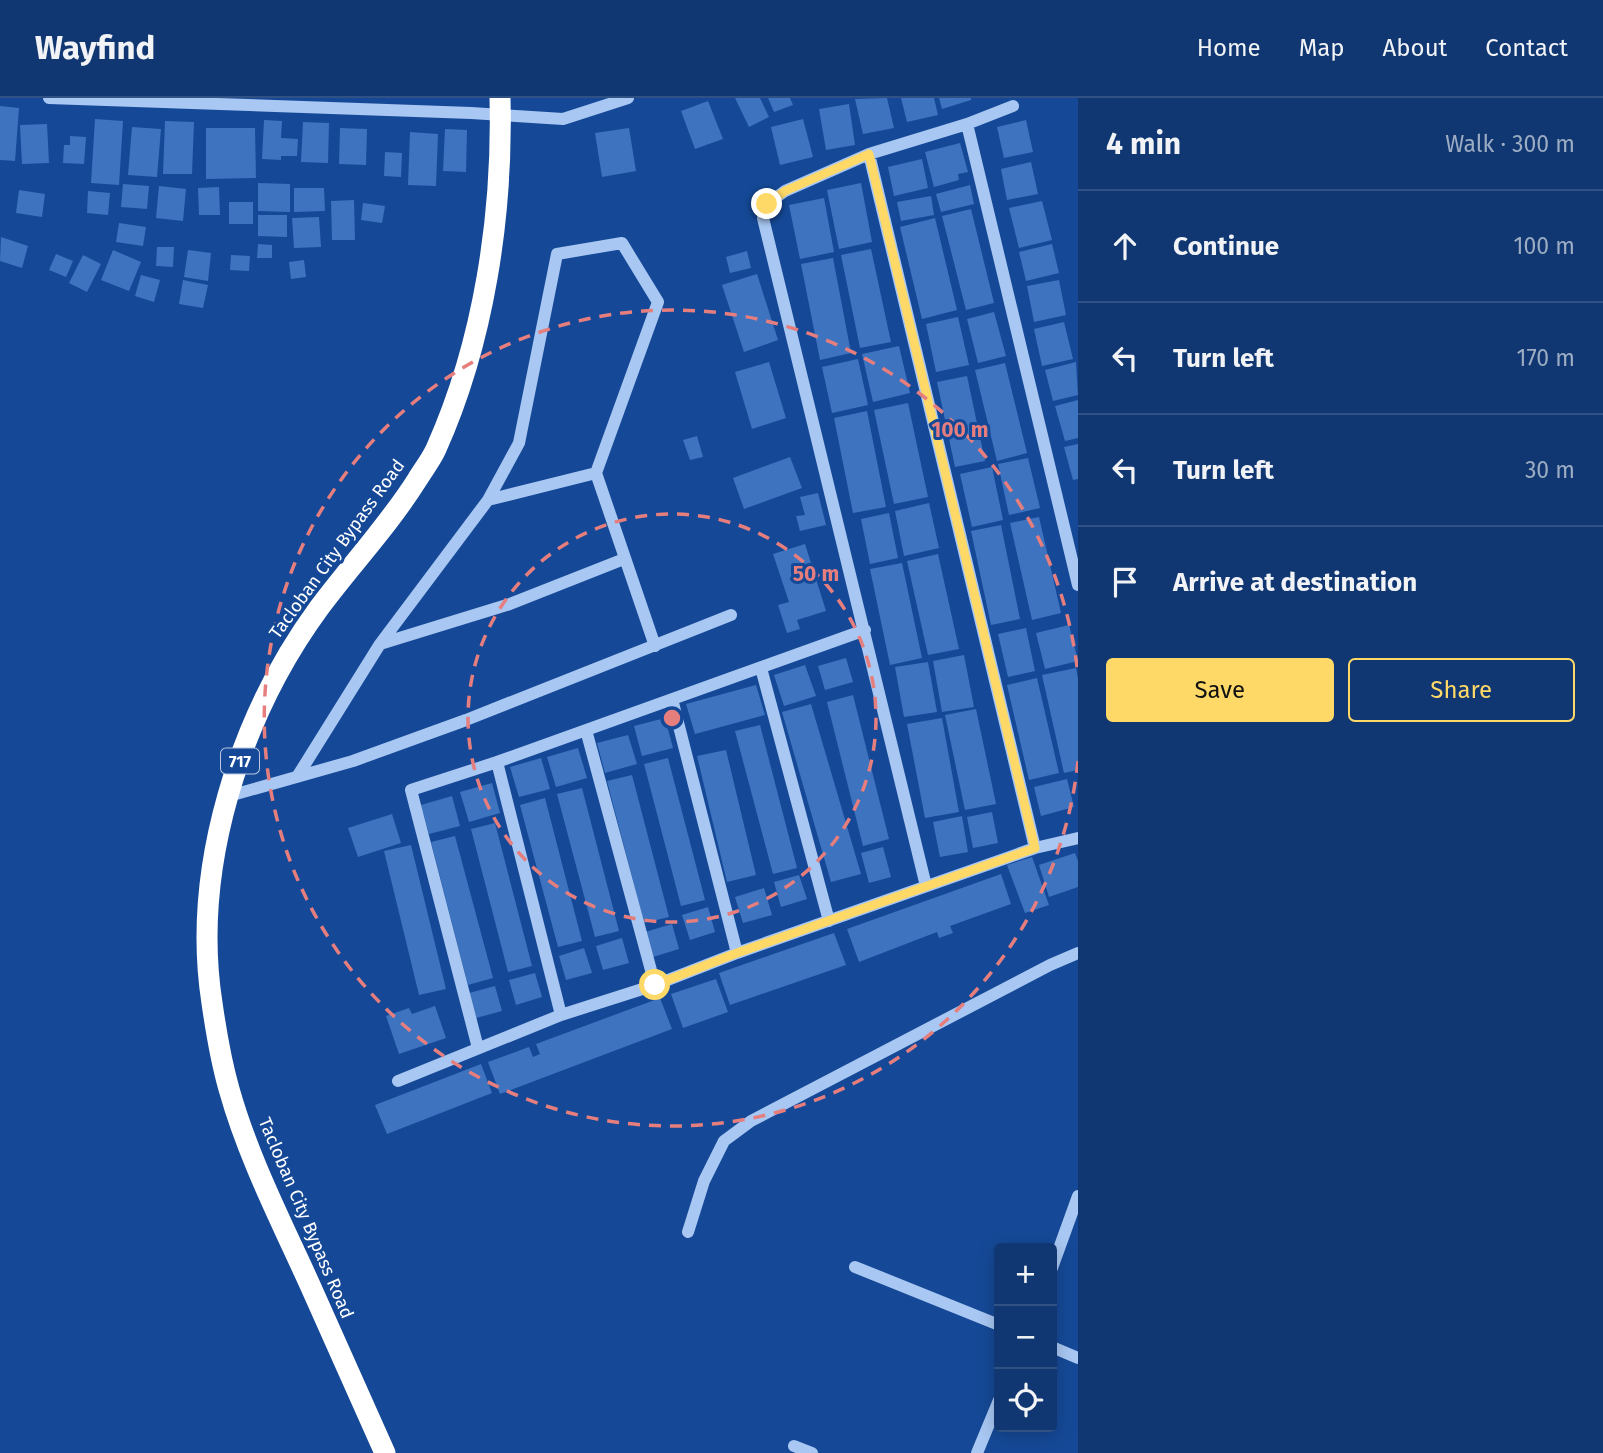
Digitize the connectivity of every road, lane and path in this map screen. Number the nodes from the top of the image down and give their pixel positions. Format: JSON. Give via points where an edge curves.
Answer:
{"nodes":[{"id":1,"x":48,"y":98,"type":"edge"},
{"id":2,"x":628,"y":98,"type":"edge"},
{"id":3,"x":500,"y":106,"type":"edge"},
{"id":4,"x":1013,"y":106,"type":"dead end"},
{"id":5,"x":967,"y":124,"type":"junction"},
{"id":6,"x":869,"y":154,"type":"junction"},
{"id":7,"x":596,"y":474,"type":"junction"},
{"id":8,"x":488,"y":500,"type":"junction"},
{"id":9,"x":624,"y":559,"type":"junction"},
{"id":10,"x":1078,"y":585,"type":"edge"},
{"id":11,"x":731,"y":615,"type":"dead end"},
{"id":12,"x":865,"y":630,"type":"junction"},
{"id":13,"x":380,"y":644,"type":"junction"},
{"id":14,"x":655,"y":646,"type":"junction"},
{"id":15,"x":761,"y":668,"type":"junction"},
{"id":16,"x":672,"y":699,"type":"junction"},
{"id":17,"x":586,"y":730,"type":"junction"},
{"id":18,"x":498,"y":762,"type":"junction"},
{"id":19,"x":297,"y":777,"type":"junction"},
{"id":20,"x":229,"y":796,"type":"junction"},
{"id":21,"x":1078,"y":838,"type":"edge"},
{"id":22,"x":1035,"y":848,"type":"junction"},
{"id":23,"x":926,"y":886,"type":"junction"},
{"id":24,"x":830,"y":921,"type":"junction"},
{"id":25,"x":737,"y":953,"type":"junction"},
{"id":26,"x":1078,"y":953,"type":"edge"},
{"id":27,"x":655,"y":985,"type":"junction"},
{"id":28,"x":561,"y":1015,"type":"junction"},
{"id":29,"x":478,"y":1048,"type":"junction"},
{"id":30,"x":398,"y":1081,"type":"dead end"},
{"id":31,"x":1078,"y":1196,"type":"edge"},
{"id":32,"x":688,"y":1232,"type":"dead end"},
{"id":33,"x":1057,"y":1254,"type":"edge"},
{"id":34,"x":855,"y":1267,"type":"dead end"},
{"id":35,"x":994,"y":1323,"type":"edge"},
{"id":36,"x":1057,"y":1349,"type":"edge"},
{"id":37,"x":1078,"y":1358,"type":"edge"},
{"id":38,"x":994,"y":1412,"type":"edge"},
{"id":39,"x":794,"y":1447,"type":"dead end"},
{"id":40,"x":385,"y":1453,"type":"edge"},
{"id":41,"x":811,"y":1453,"type":"edge"},
{"id":42,"x":977,"y":1453,"type":"edge"}],
"edges":[{"from":1,"to":3,"type":"street"},
{"from":2,"to":3,"type":"street","via":[[563,119]]},
{"from":3,"to":20,"type":"highway","name":"Tacloban City Bypass Road","number":"717","via":[[496,204],[475,340],[435,452],[401,506],[286,655],[244,748]]},
{"from":4,"to":5,"type":"street"},
{"from":5,"to":6,"type":"street"},
{"from":5,"to":10,"type":"street"},
{"from":6,"to":12,"type":"street","via":[[774,197],[763,218]]},
{"from":6,"to":22,"type":"street"},
{"from":7,"to":8,"type":"street"},
{"from":7,"to":8,"type":"street","via":[[658,303],[622,243],[556,254],[519,443]]},
{"from":7,"to":9,"type":"street"},
{"from":8,"to":13,"type":"street"},
{"from":9,"to":13,"type":"street","via":[[510,604]]},
{"from":9,"to":14,"type":"street"},
{"from":11,"to":14,"type":"street"},
{"from":12,"to":15,"type":"street"},
{"from":12,"to":23,"type":"street"},
{"from":13,"to":19,"type":"street"},
{"from":14,"to":19,"type":"street","via":[[353,761]]},
{"from":15,"to":16,"type":"street"},
{"from":15,"to":24,"type":"street"},
{"from":16,"to":17,"type":"street"},
{"from":16,"to":25,"type":"street"},
{"from":17,"to":18,"type":"street"},
{"from":17,"to":27,"type":"street"},
{"from":18,"to":28,"type":"street"},
{"from":18,"to":29,"type":"street","via":[[411,790]]},
{"from":19,"to":20,"type":"street"},
{"from":20,"to":40,"type":"highway","name":"Tacloban City Bypass Road","number":"717","via":[[210,874],[207,931],[211,999],[228,1087],[255,1165]]},
{"from":21,"to":22,"type":"street"},
{"from":22,"to":23,"type":"street"},
{"from":23,"to":24,"type":"street"},
{"from":24,"to":25,"type":"street"},
{"from":25,"to":27,"type":"street"},
{"from":26,"to":32,"type":"street","via":[[751,1121],[724,1141],[704,1181]]},
{"from":27,"to":28,"type":"street"},
{"from":28,"to":29,"type":"street"},
{"from":29,"to":30,"type":"street"},
{"from":31,"to":33,"type":"street"},
{"from":34,"to":35,"type":"street"},
{"from":36,"to":37,"type":"street"},
{"from":38,"to":42,"type":"street"},
{"from":39,"to":41,"type":"street"}]}
